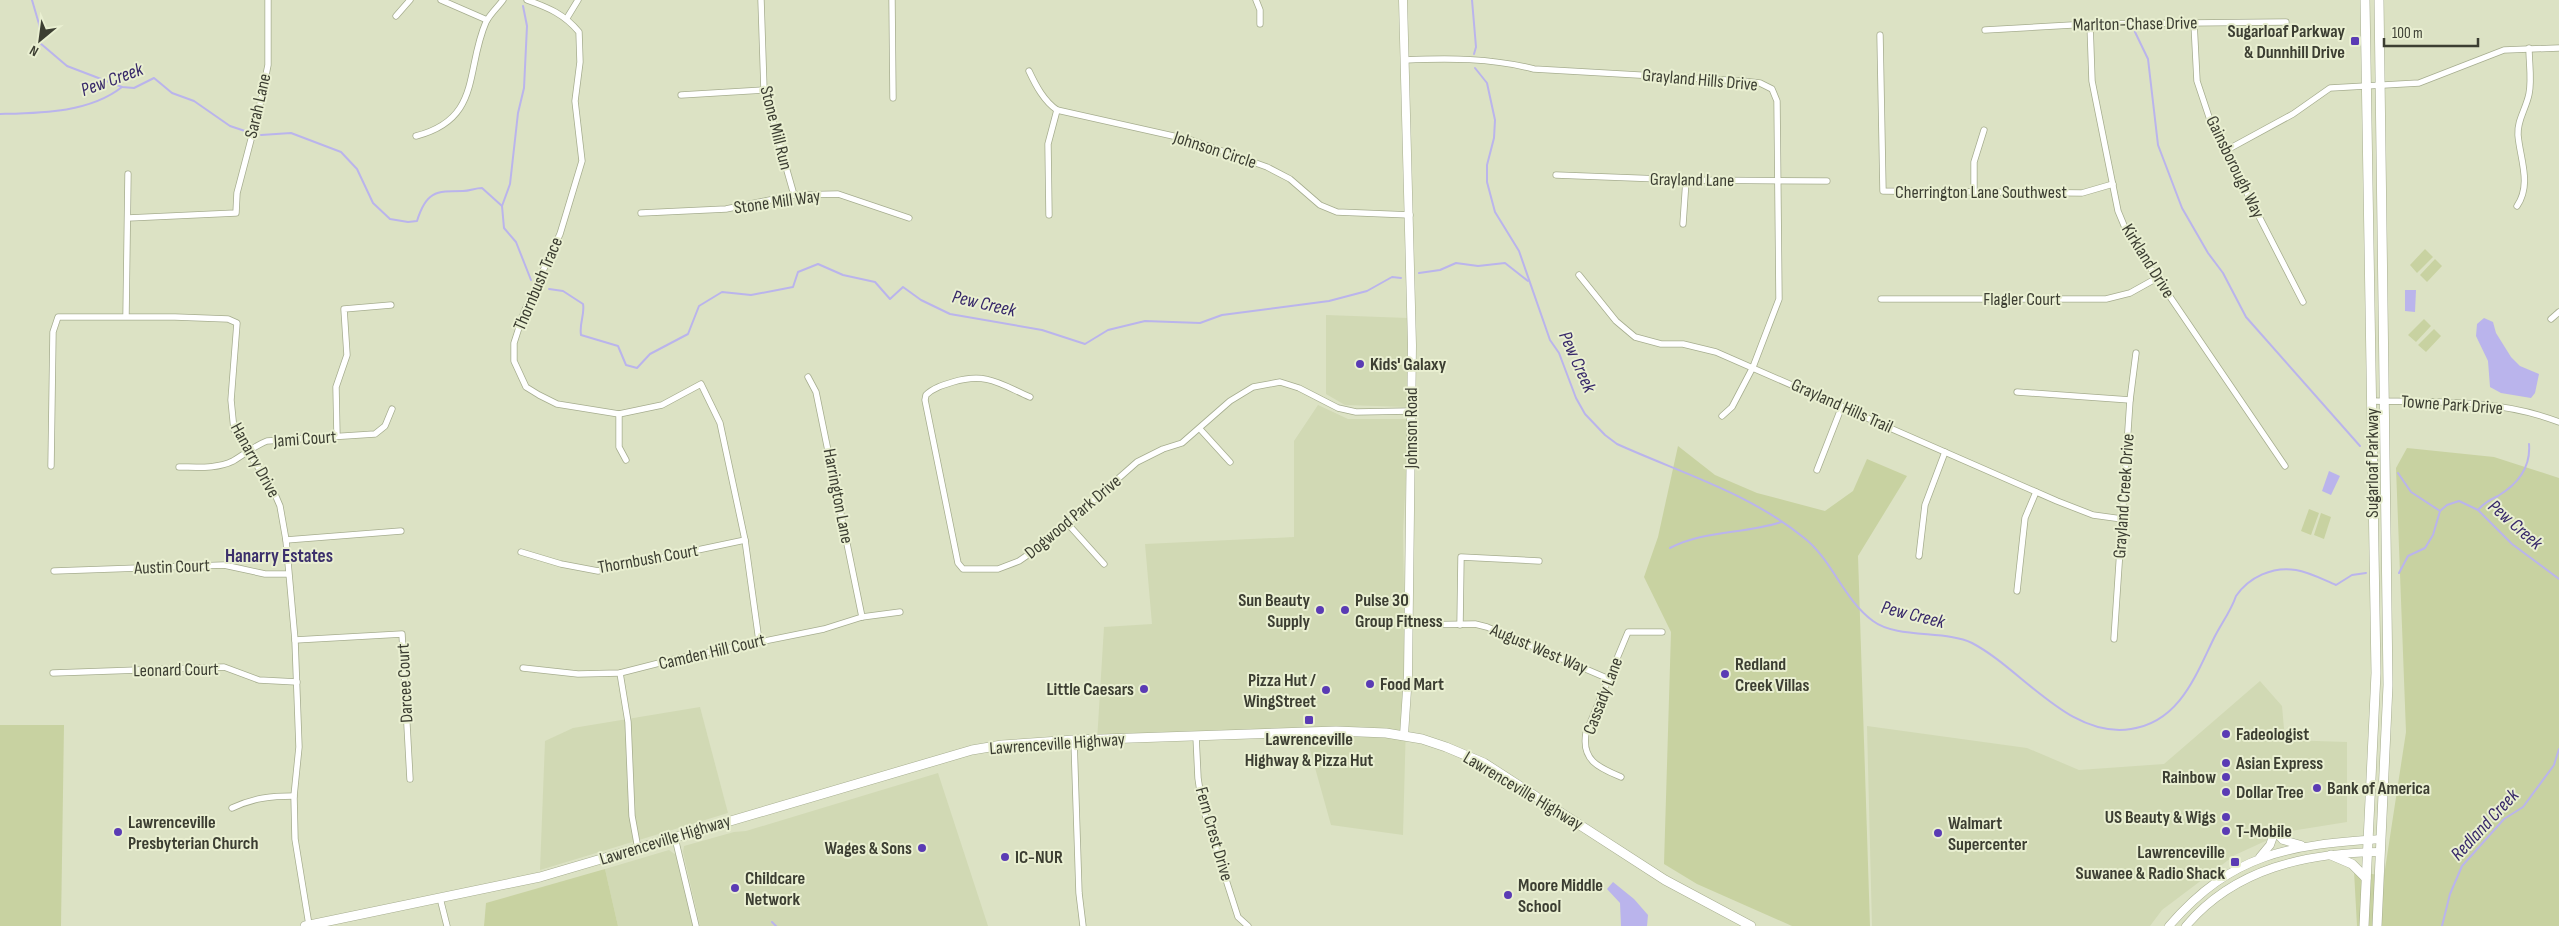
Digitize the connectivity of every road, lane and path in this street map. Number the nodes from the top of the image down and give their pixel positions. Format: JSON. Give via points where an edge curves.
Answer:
{"nodes":[{"id":1,"x":268,"y":0,"type":"edge"},
{"id":2,"x":410,"y":0,"type":"edge"},
{"id":3,"x":441,"y":0,"type":"edge"},
{"id":4,"x":503,"y":0,"type":"edge"},
{"id":5,"x":527,"y":0,"type":"edge"},
{"id":6,"x":578,"y":0,"type":"edge"},
{"id":7,"x":761,"y":0,"type":"edge"},
{"id":8,"x":892,"y":0,"type":"edge"},
{"id":9,"x":1256,"y":0,"type":"edge"},
{"id":10,"x":1403,"y":0,"type":"edge"},
{"id":11,"x":2365,"y":0,"type":"edge"},
{"id":12,"x":2378,"y":0,"type":"edge"},
{"id":13,"x":396,"y":16,"type":"dead end"},
{"id":14,"x":567,"y":18,"type":"junction"},
{"id":15,"x":487,"y":20,"type":"junction"},
{"id":16,"x":2286,"y":22,"type":"dead end"},
{"id":17,"x":2194,"y":23,"type":"junction"},
{"id":18,"x":1260,"y":24,"type":"dead end"},
{"id":19,"x":2090,"y":24,"type":"junction"},
{"id":20,"x":1985,"y":30,"type":"dead end"},
{"id":21,"x":1880,"y":35,"type":"dead end"},
{"id":22,"x":2529,"y":48,"type":"junction"},
{"id":23,"x":2559,"y":48,"type":"edge"},
{"id":24,"x":1404,"y":60,"type":"junction"},
{"id":25,"x":1029,"y":71,"type":"dead end"},
{"id":26,"x":2366,"y":85,"type":"junction"},
{"id":27,"x":2380,"y":86,"type":"junction"},
{"id":28,"x":764,"y":90,"type":"junction"},
{"id":29,"x":681,"y":95,"type":"dead end"},
{"id":30,"x":893,"y":98,"type":"dead end"},
{"id":31,"x":1057,"y":110,"type":"junction"},
{"id":32,"x":1984,"y":130,"type":"dead end"},
{"id":33,"x":416,"y":136,"type":"dead end"},
{"id":34,"x":2226,"y":151,"type":"junction"},
{"id":35,"x":128,"y":174,"type":"dead end"},
{"id":36,"x":1556,"y":175,"type":"dead end"},
{"id":37,"x":1686,"y":180,"type":"junction"},
{"id":38,"x":1827,"y":180,"type":"dead end"},
{"id":39,"x":1779,"y":181,"type":"junction"},
{"id":40,"x":2113,"y":184,"type":"junction"},
{"id":41,"x":1974,"y":192,"type":"junction"},
{"id":42,"x":794,"y":195,"type":"junction"},
{"id":43,"x":2517,"y":206,"type":"dead end"},
{"id":44,"x":641,"y":213,"type":"dead end"},
{"id":45,"x":1410,"y":214,"type":"junction"},
{"id":46,"x":1049,"y":215,"type":"dead end"},
{"id":47,"x":128,"y":218,"type":"junction"},
{"id":48,"x":909,"y":218,"type":"dead end"},
{"id":49,"x":1683,"y":224,"type":"dead end"},
{"id":50,"x":1579,"y":275,"type":"dead end"},
{"id":51,"x":2157,"y":278,"type":"junction"},
{"id":52,"x":1881,"y":299,"type":"dead end"},
{"id":53,"x":2303,"y":302,"type":"dead end"},
{"id":54,"x":391,"y":305,"type":"dead end"},
{"id":55,"x":2559,"y":312,"type":"edge"},
{"id":56,"x":126,"y":316,"type":"junction"},
{"id":57,"x":2551,"y":319,"type":"dead end"},
{"id":58,"x":2136,"y":353,"type":"dead end"},
{"id":59,"x":1753,"y":366,"type":"junction"},
{"id":60,"x":808,"y":377,"type":"dead end"},
{"id":61,"x":2018,"y":392,"type":"dead end"},
{"id":62,"x":1030,"y":397,"type":"dead end"},
{"id":63,"x":2130,"y":400,"type":"junction"},
{"id":64,"x":2372,"y":401,"type":"junction"},
{"id":65,"x":2385,"y":401,"type":"junction"},
{"id":66,"x":1842,"y":406,"type":"junction"},
{"id":67,"x":392,"y":409,"type":"dead end"},
{"id":68,"x":1411,"y":411,"type":"junction"},
{"id":69,"x":619,"y":414,"type":"junction"},
{"id":70,"x":1722,"y":416,"type":"dead end"},
{"id":71,"x":2559,"y":422,"type":"edge"},
{"id":72,"x":1200,"y":429,"type":"junction"},
{"id":73,"x":337,"y":436,"type":"junction"},
{"id":74,"x":246,"y":451,"type":"junction"},
{"id":75,"x":1945,"y":452,"type":"junction"},
{"id":76,"x":626,"y":460,"type":"dead end"},
{"id":77,"x":1230,"y":462,"type":"dead end"},
{"id":78,"x":51,"y":466,"type":"dead end"},
{"id":79,"x":2285,"y":466,"type":"dead end"},
{"id":80,"x":179,"y":467,"type":"dead end"},
{"id":81,"x":1817,"y":470,"type":"dead end"},
{"id":82,"x":2036,"y":492,"type":"junction"},
{"id":83,"x":2122,"y":519,"type":"junction"},
{"id":84,"x":1067,"y":523,"type":"junction"},
{"id":85,"x":401,"y":531,"type":"dead end"},
{"id":86,"x":286,"y":540,"type":"junction"},
{"id":87,"x":745,"y":540,"type":"junction"},
{"id":88,"x":521,"y":552,"type":"dead end"},
{"id":89,"x":1919,"y":556,"type":"dead end"},
{"id":90,"x":1540,"y":561,"type":"dead end"},
{"id":91,"x":1104,"y":564,"type":"dead end"},
{"id":92,"x":54,"y":571,"type":"dead end"},
{"id":93,"x":288,"y":574,"type":"junction"},
{"id":94,"x":2017,"y":591,"type":"dead end"},
{"id":95,"x":900,"y":612,"type":"dead end"},
{"id":96,"x":862,"y":617,"type":"junction"},
{"id":97,"x":1408,"y":625,"type":"junction"},
{"id":98,"x":1460,"y":625,"type":"junction"},
{"id":99,"x":1662,"y":632,"type":"dead end"},
{"id":100,"x":2114,"y":639,"type":"dead end"},
{"id":101,"x":294,"y":640,"type":"junction"},
{"id":102,"x":759,"y":641,"type":"junction"},
{"id":103,"x":522,"y":668,"type":"dead end"},
{"id":104,"x":53,"y":673,"type":"dead end"},
{"id":105,"x":620,"y":673,"type":"junction"},
{"id":106,"x":1609,"y":679,"type":"junction"},
{"id":107,"x":297,"y":682,"type":"junction"},
{"id":108,"x":1404,"y":735,"type":"junction"},
{"id":109,"x":1196,"y":736,"type":"junction"},
{"id":110,"x":1074,"y":740,"type":"junction"},
{"id":111,"x":1621,"y":777,"type":"dead end"},
{"id":112,"x":410,"y":779,"type":"dead end"},
{"id":113,"x":294,"y":796,"type":"junction"},
{"id":114,"x":232,"y":808,"type":"dead end"},
{"id":115,"x":675,"y":838,"type":"junction"},
{"id":116,"x":2381,"y":838,"type":"junction"},
{"id":117,"x":2368,"y":839,"type":"junction"},
{"id":118,"x":2302,"y":846,"type":"junction"},
{"id":119,"x":638,"y":849,"type":"junction"},
{"id":120,"x":2368,"y":852,"type":"junction"},
{"id":121,"x":2380,"y":852,"type":"junction"},
{"id":122,"x":2331,"y":856,"type":"junction"},
{"id":123,"x":2260,"y":858,"type":"junction"},
{"id":124,"x":2366,"y":878,"type":"junction"},
{"id":125,"x":440,"y":898,"type":"junction"},
{"id":126,"x":307,"y":926,"type":"edge"},
{"id":127,"x":448,"y":926,"type":"edge"},
{"id":128,"x":696,"y":926,"type":"edge"},
{"id":129,"x":1083,"y":926,"type":"edge"},
{"id":130,"x":1248,"y":926,"type":"edge"},
{"id":131,"x":1751,"y":926,"type":"edge"},
{"id":132,"x":2169,"y":926,"type":"edge"},
{"id":133,"x":2186,"y":926,"type":"edge"},
{"id":134,"x":2364,"y":926,"type":"edge"},
{"id":135,"x":2377,"y":926,"type":"edge"}],
"edges":[{"from":1,"to":47,"type":"street","name":"Sarah Lane","via":[[268,65],[233,215]]},
{"from":2,"to":13,"type":"street"},
{"from":3,"to":15,"type":"street"},
{"from":4,"to":15,"type":"street"},
{"from":5,"to":14,"type":"street","via":[[554,9]]},
{"from":6,"to":14,"type":"street"},
{"from":7,"to":28,"type":"street","name":"Stone Mill Run"},
{"from":8,"to":30,"type":"street"},
{"from":9,"to":18,"type":"street"},
{"from":10,"to":24,"type":"street","name":"Johnson Road"},
{"from":11,"to":26,"type":"main road","name":"Sugarloaf Parkway"},
{"from":12,"to":27,"type":"main road","name":"Sugarloaf Parkway"},
{"from":14,"to":69,"type":"street","name":"Thornbush Trace","via":[[579,32],[580,62],[575,101],[582,161],[560,234],[524,312],[514,343],[514,361],[526,387],[539,395],[557,404]]},
{"from":15,"to":33,"type":"street","via":[[470,88],[460,108],[446,123]]},
{"from":16,"to":17,"type":"street","name":"Marlton-Chase Drive"},
{"from":17,"to":19,"type":"street","name":"Marlton-Chase Drive"},
{"from":17,"to":34,"type":"street","name":"Gainsborough Way","via":[[2197,81],[2211,123]]},
{"from":19,"to":20,"type":"street","name":"Marlton-Chase Drive"},
{"from":19,"to":40,"type":"street","name":"Kirkland Drive","via":[[2092,81]]},
{"from":21,"to":41,"type":"street","name":"Cherrington Lane Southwest","via":[[1883,191]]},
{"from":22,"to":23,"type":"street"},
{"from":22,"to":27,"type":"street","via":[[2504,50],[2419,83]]},
{"from":22,"to":43,"type":"street","via":[[2529,94],[2518,134],[2524,188]]},
{"from":24,"to":39,"type":"street","name":"Grayland Hills Drive","via":[[1460,58],[1505,62],[1534,69],[1760,83],[1772,89],[1777,101]]},
{"from":24,"to":45,"type":"street","name":"Johnson Road"},
{"from":25,"to":31,"type":"street","via":[[1036,86]]},
{"from":26,"to":27,"type":"street"},
{"from":26,"to":34,"type":"street","via":[[2330,88],[2293,114]]},
{"from":26,"to":64,"type":"main road","name":"Sugarloaf Parkway"},
{"from":27,"to":65,"type":"main road","name":"Sugarloaf Parkway"},
{"from":28,"to":29,"type":"street"},
{"from":28,"to":42,"type":"street","name":"Stone Mill Run"},
{"from":31,"to":45,"type":"street","name":"Johnson Circle","via":[[1191,140],[1267,167],[1290,179],[1320,205],[1337,212]]},
{"from":31,"to":46,"type":"street","via":[[1048,144]]},
{"from":32,"to":41,"type":"street","via":[[1974,162]]},
{"from":34,"to":53,"type":"street","name":"Gainsborough Way"},
{"from":35,"to":47,"type":"street"},
{"from":36,"to":37,"type":"street","name":"Grayland Lane"},
{"from":37,"to":39,"type":"street","name":"Grayland Lane"},
{"from":37,"to":49,"type":"street"},
{"from":38,"to":39,"type":"street","name":"Grayland Lane"},
{"from":39,"to":59,"type":"street","name":"Grayland Hills Drive","via":[[1779,299]]},
{"from":40,"to":41,"type":"street","name":"Cherrington Lane Southwest","via":[[2082,192]]},
{"from":40,"to":51,"type":"street","name":"Kirkland Drive","via":[[2118,211],[2128,235]]},
{"from":42,"to":44,"type":"street","name":"Stone Mill Way","via":[[726,209]]},
{"from":42,"to":48,"type":"street","name":"Stone Mill Way","via":[[838,194]]},
{"from":45,"to":68,"type":"street","name":"Johnson Road"},
{"from":47,"to":56,"type":"street"},
{"from":50,"to":59,"type":"street","name":"Grayland Hills Trail","via":[[1616,321],[1635,337],[1661,344],[1699,347]]},
{"from":51,"to":52,"type":"street","name":"Flagler Court","via":[[2130,293],[2106,299]]},
{"from":51,"to":79,"type":"street","name":"Kirkland Drive"},
{"from":54,"to":73,"type":"street","via":[[344,309],[347,355],[336,387]]},
{"from":55,"to":57,"type":"street"},
{"from":56,"to":74,"type":"street","name":"Hanarry Drive","via":[[237,323],[231,416],[234,430]]},
{"from":56,"to":78,"type":"street","name":"Hanarry Drive","via":[[58,317],[53,332]]},
{"from":58,"to":63,"type":"street","name":"Grayland Creek Drive"},
{"from":59,"to":66,"type":"street","name":"Grayland Hills Trail"},
{"from":59,"to":70,"type":"street","name":"Grayland Hills Drive","via":[[1732,407]]},
{"from":60,"to":96,"type":"street","name":"Harrington Lane","via":[[816,392]]},
{"from":61,"to":63,"type":"street"},
{"from":62,"to":84,"type":"street","name":"Dogwood Park Drive","via":[[986,377],[969,377],[943,385],[926,395],[958,563],[963,569],[976,570],[998,569],[1019,562]]},
{"from":63,"to":83,"type":"street","name":"Grayland Creek Drive"},
{"from":64,"to":65,"type":"street","name":"Towne Park Drive"},
{"from":64,"to":117,"type":"main road","name":"Sugarloaf Parkway","via":[[2372,574],[2376,673]]},
{"from":65,"to":71,"type":"street","name":"Towne Park Drive","via":[[2476,403],[2523,411]]},
{"from":65,"to":116,"type":"main road","name":"Sugarloaf Parkway","via":[[2388,685]]},
{"from":66,"to":75,"type":"street","name":"Grayland Hills Trail"},
{"from":66,"to":81,"type":"street"},
{"from":67,"to":73,"type":"street","name":"Jami Court","via":[[386,426],[375,434]]},
{"from":68,"to":72,"type":"street","name":"Dogwood Park Drive","via":[[1356,412],[1338,408],[1280,382],[1253,387],[1230,401]]},
{"from":68,"to":97,"type":"street","name":"Johnson Road"},
{"from":69,"to":76,"type":"street","via":[[619,448]]},
{"from":69,"to":87,"type":"street","name":"Thornbush Trace","via":[[662,405],[701,384],[720,423]]},
{"from":72,"to":77,"type":"street"},
{"from":72,"to":84,"type":"street","name":"Dogwood Park Drive","via":[[1182,443],[1137,462]]},
{"from":73,"to":74,"type":"street","name":"Jami Court","via":[[267,441]]},
{"from":74,"to":80,"type":"street","name":"Jami Court","via":[[220,466]]},
{"from":74,"to":86,"type":"street","name":"Hanarry Drive","via":[[274,492]]},
{"from":75,"to":82,"type":"street","name":"Grayland Hills Trail"},
{"from":75,"to":89,"type":"street","via":[[1925,505]]},
{"from":82,"to":83,"type":"street","name":"Grayland Hills Trail","via":[[2093,515]]},
{"from":82,"to":94,"type":"street","via":[[2025,518]]},
{"from":83,"to":100,"type":"street","name":"Grayland Creek Drive"},
{"from":84,"to":91,"type":"street"},
{"from":85,"to":86,"type":"street"},
{"from":86,"to":93,"type":"street","name":"Hanarry Drive"},
{"from":87,"to":88,"type":"street","name":"Thornbush Court","via":[[598,571]]},
{"from":87,"to":102,"type":"street","name":"Thornbush Trace"},
{"from":90,"to":98,"type":"street","via":[[1461,557]]},
{"from":92,"to":93,"type":"street","name":"Austin Court","via":[[224,565],[265,574]]},
{"from":93,"to":101,"type":"street","name":"Hanarry Drive"},
{"from":95,"to":96,"type":"street","name":"Camden Hill Court"},
{"from":96,"to":102,"type":"street","name":"Camden Hill Court","via":[[824,629]]},
{"from":97,"to":98,"type":"street","name":"August West Way"},
{"from":97,"to":108,"type":"street","name":"Johnson Road"},
{"from":98,"to":106,"type":"street","name":"August West Way","via":[[1487,627]]},
{"from":99,"to":106,"type":"street","name":"Cassady Lane","via":[[1628,632]]},
{"from":101,"to":107,"type":"street","name":"Hanarry Drive"},
{"from":101,"to":112,"type":"street","name":"Darcee Court","via":[[402,634]]},
{"from":102,"to":105,"type":"street","name":"Camden Hill Court"},
{"from":103,"to":105,"type":"street","name":"Camden Hill Court","via":[[578,674]]},
{"from":104,"to":107,"type":"street","name":"Leonard Court","via":[[224,667],[259,680]]},
{"from":105,"to":119,"type":"street","via":[[628,722],[632,816]]},
{"from":106,"to":111,"type":"street","name":"Cassady Lane","via":[[1586,733],[1586,747],[1589,757],[1598,767]]},
{"from":107,"to":113,"type":"street","name":"Hanarry Drive","via":[[299,747]]},
{"from":108,"to":109,"type":"main road","name":"Lawrenceville Highway","via":[[1336,731]]},
{"from":108,"to":131,"type":"main road","name":"Lawrenceville Highway","via":[[1446,746],[1484,763],[1665,880]]},
{"from":109,"to":110,"type":"main road","name":"Lawrenceville Highway"},
{"from":109,"to":130,"type":"street","name":"Fern Crest Drive","via":[[1202,805],[1238,917]]},
{"from":110,"to":115,"type":"main road","name":"Lawrenceville Highway","via":[[972,750]]},
{"from":110,"to":129,"type":"street"},
{"from":113,"to":114,"type":"street","via":[[265,796]]},
{"from":113,"to":126,"type":"street","name":"Hanarry Drive","via":[[295,839]]},
{"from":115,"to":119,"type":"main road","name":"Lawrenceville Highway"},
{"from":115,"to":128,"type":"street"},
{"from":116,"to":117,"type":"street"},
{"from":116,"to":121,"type":"main road","name":"Sugarloaf Parkway"},
{"from":117,"to":118,"type":"street"},
{"from":117,"to":120,"type":"main road","name":"Sugarloaf Parkway"},
{"from":118,"to":123,"type":"street"},
{"from":118,"to":123,"type":"street","via":[[2283,840],[2274,831],[2270,845]]},
{"from":119,"to":125,"type":"main road","name":"Lawrenceville Highway","via":[[540,877]]},
{"from":120,"to":121,"type":"street"},
{"from":120,"to":122,"type":"street"},
{"from":120,"to":124,"type":"main road","name":"Sugarloaf Parkway"},
{"from":121,"to":135,"type":"main road","name":"Sugarloaf Parkway"},
{"from":122,"to":124,"type":"main road","via":[[2352,864]]},
{"from":122,"to":133,"type":"street","via":[[2290,862],[2247,877],[2207,904]]},
{"from":123,"to":132,"type":"street","via":[[2237,867],[2210,885]]},
{"from":124,"to":134,"type":"main road","name":"Sugarloaf Parkway"},
{"from":125,"to":126,"type":"main road","name":"Lawrenceville Highway"},
{"from":125,"to":127,"type":"street"}]}
